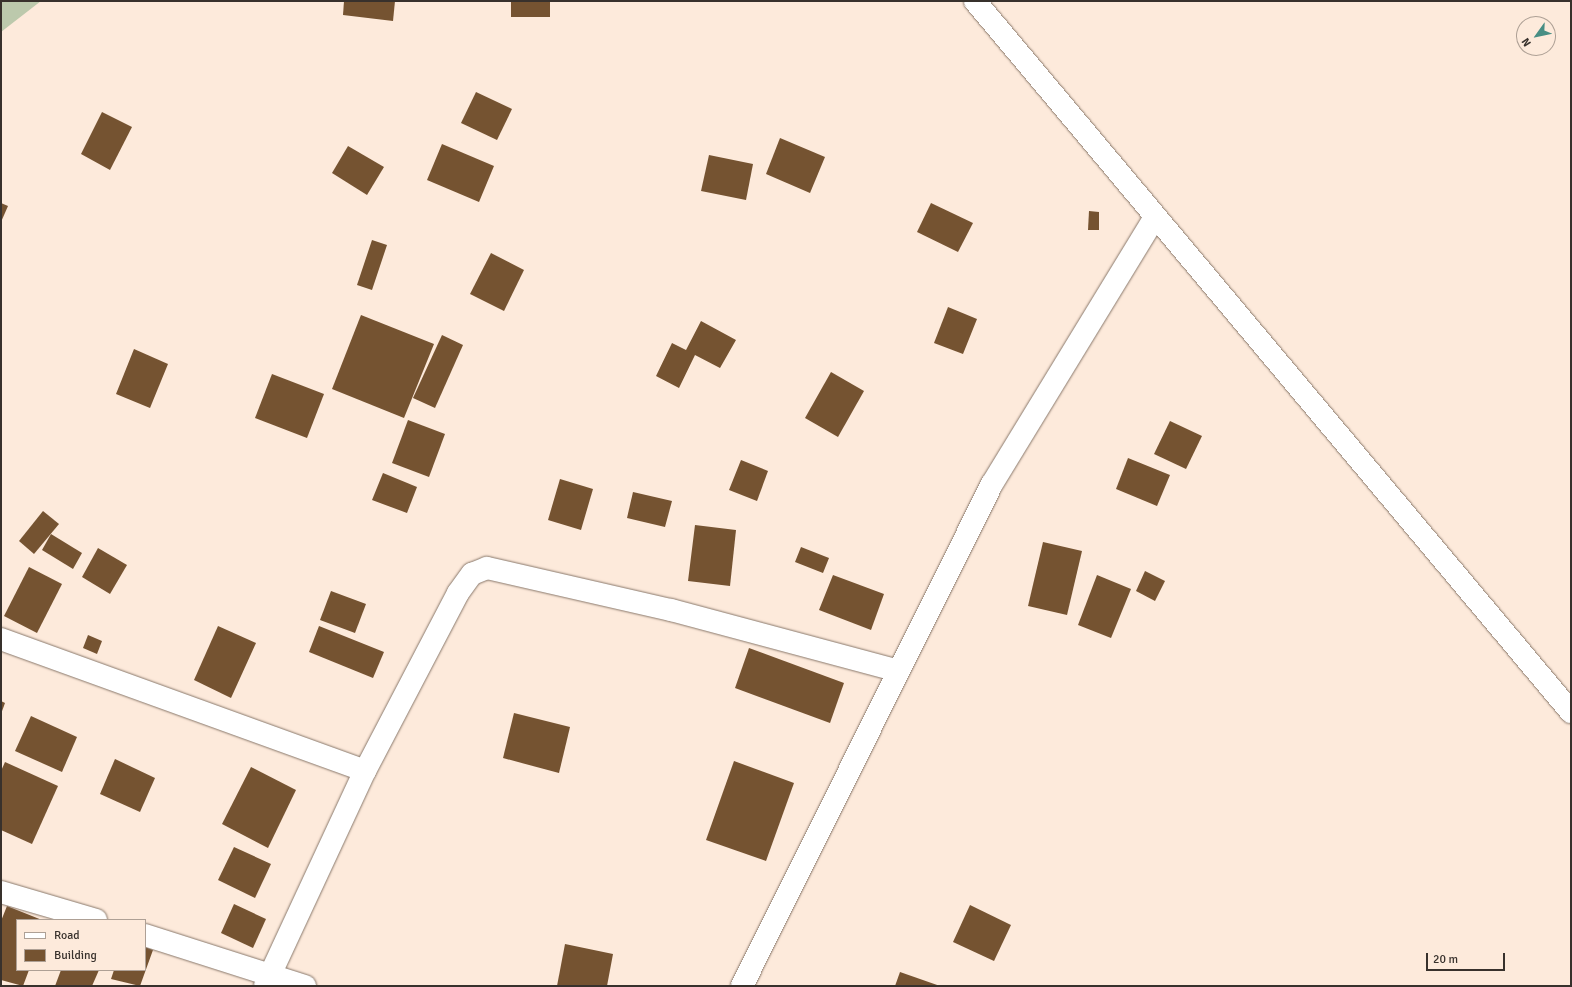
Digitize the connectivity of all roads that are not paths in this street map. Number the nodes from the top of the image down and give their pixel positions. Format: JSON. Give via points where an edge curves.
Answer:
{"nodes":[{"id":1,"x":975,"y":1,"type":"edge"},
{"id":2,"x":1154,"y":219,"type":"junction"},
{"id":3,"x":1,"y":639,"type":"edge"},
{"id":4,"x":898,"y":671,"type":"junction"},
{"id":5,"x":1571,"y":712,"type":"edge"},
{"id":6,"x":365,"y":771,"type":"junction"},
{"id":7,"x":1,"y":892,"type":"edge"},
{"id":8,"x":93,"y":919,"type":"edge"},
{"id":9,"x":146,"y":935,"type":"edge"},
{"id":10,"x":268,"y":980,"type":"edge"},
{"id":11,"x":305,"y":986,"type":"edge"},
{"id":12,"x":742,"y":986,"type":"edge"}],
"edges":[{"from":1,"to":2,"type":"street"},
{"from":2,"to":4,"type":"street","via":[[992,484]]},
{"from":2,"to":5,"type":"street"},
{"from":3,"to":6,"type":"street"},
{"from":4,"to":6,"type":"street","via":[[671,610],[487,568],[472,574],[458,593]]},
{"from":4,"to":12,"type":"street"},
{"from":6,"to":10,"type":"street"},
{"from":7,"to":8,"type":"street"},
{"from":9,"to":10,"type":"street"},
{"from":10,"to":11,"type":"street"}]}
